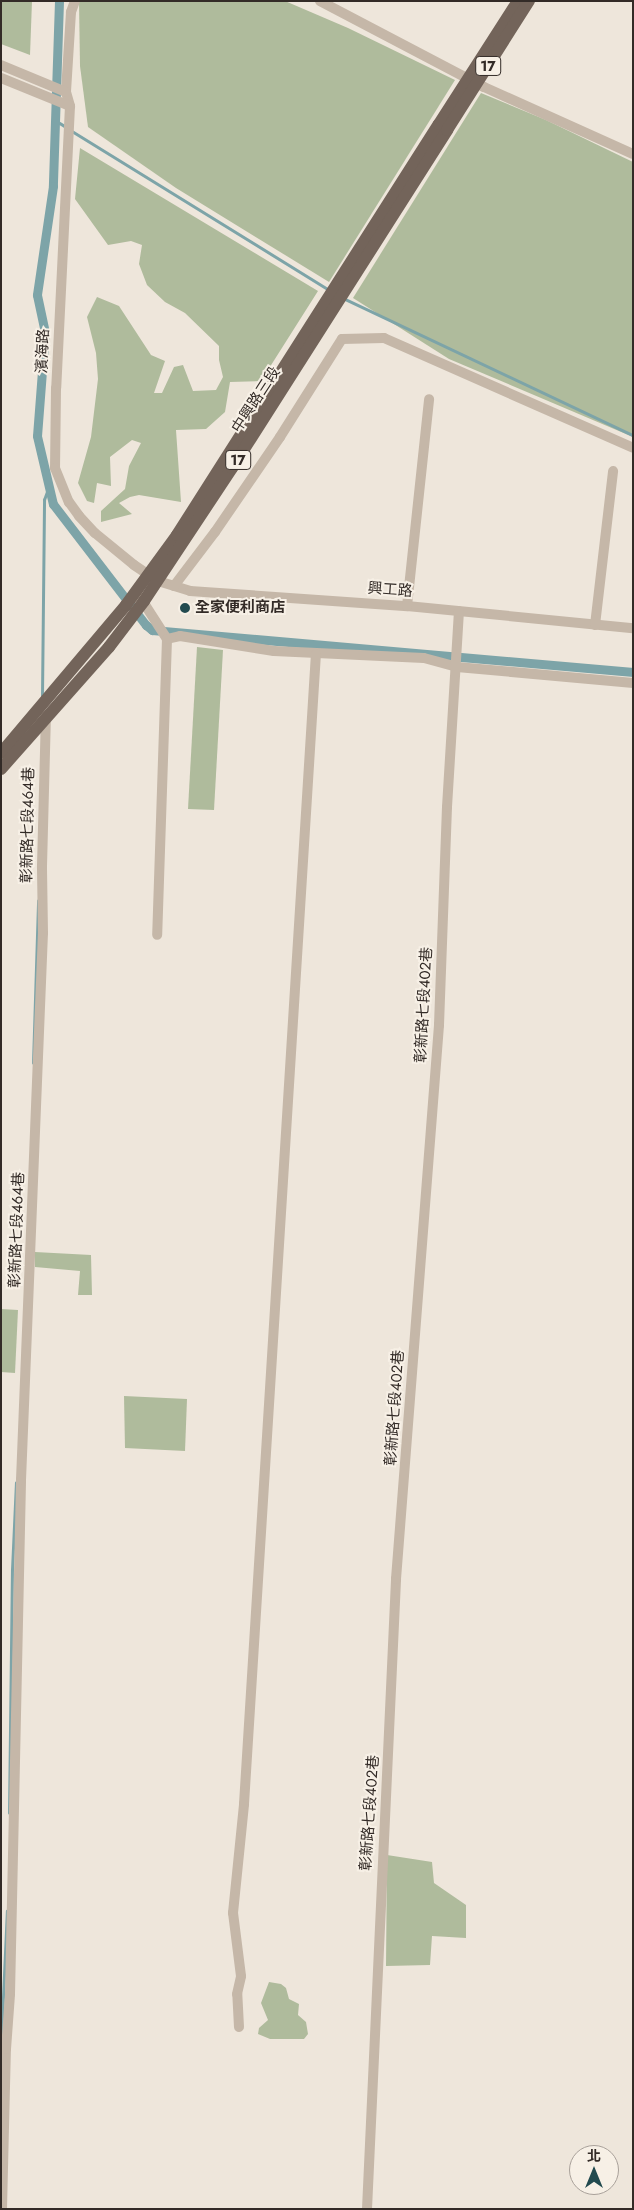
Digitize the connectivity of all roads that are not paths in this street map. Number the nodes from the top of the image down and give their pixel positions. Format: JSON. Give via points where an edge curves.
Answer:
{"nodes":[{"id":1,"x":75,"y":1,"type":"edge"},
{"id":2,"x":320,"y":1,"type":"edge"},
{"id":3,"x":518,"y":1,"type":"edge"},
{"id":4,"x":529,"y":1,"type":"edge"},
{"id":5,"x":1,"y":65,"type":"edge"},
{"id":6,"x":1,"y":78,"type":"edge"},
{"id":7,"x":66,"y":92,"type":"junction"},
{"id":8,"x":70,"y":106,"type":"junction"},
{"id":9,"x":443,"y":127,"type":"junction"},
{"id":10,"x":633,"y":154,"type":"edge"},
{"id":11,"x":429,"y":399,"type":"dead end"},
{"id":12,"x":633,"y":448,"type":"edge"},
{"id":13,"x":613,"y":471,"type":"dead end"},
{"id":14,"x":153,"y":577,"type":"junction"},
{"id":15,"x":174,"y":586,"type":"junction"},
{"id":16,"x":143,"y":600,"type":"junction"},
{"id":17,"x":407,"y":606,"type":"junction"},
{"id":18,"x":459,"y":611,"type":"junction"},
{"id":19,"x":595,"y":625,"type":"junction"},
{"id":20,"x":633,"y":628,"type":"edge"},
{"id":21,"x":166,"y":636,"type":"junction"},
{"id":22,"x":316,"y":654,"type":"junction"},
{"id":23,"x":457,"y":667,"type":"junction"},
{"id":24,"x":633,"y":683,"type":"edge"},
{"id":25,"x":45,"y":701,"type":"junction"},
{"id":26,"x":46,"y":720,"type":"junction"},
{"id":27,"x":1,"y":753,"type":"edge"},
{"id":28,"x":1,"y":769,"type":"edge"},
{"id":29,"x":157,"y":935,"type":"dead end"},
{"id":30,"x":239,"y":2027,"type":"dead end"},
{"id":31,"x":2,"y":2209,"type":"edge"},
{"id":32,"x":367,"y":2209,"type":"edge"}],
"edges":[{"from":1,"to":7,"type":"street","name":"濱海路","via":[[71,12]]},
{"from":2,"to":10,"type":"street","via":[[484,87]]},
{"from":3,"to":9,"type":"main road","number":"17","bridge":true},
{"from":4,"to":9,"type":"main road","number":"17","bridge":true},
{"from":5,"to":7,"type":"street"},
{"from":6,"to":8,"type":"street"},
{"from":7,"to":8,"type":"street","name":"濱海路"},
{"from":8,"to":14,"type":"street","name":"濱海路","via":[[55,468],[69,502],[79,516],[95,533]]},
{"from":9,"to":14,"type":"main road","name":"中興路三段","number":"17","via":[[264,418]]},
{"from":11,"to":17,"type":"street"},
{"from":12,"to":15,"type":"street","via":[[384,338],[342,339],[275,445]]},
{"from":13,"to":19,"type":"street"},
{"from":14,"to":15,"type":"street","name":"興工路"},
{"from":14,"to":16,"type":"main road","name":"中興路三段","number":"17"},
{"from":15,"to":17,"type":"street","name":"興工路","via":[[190,591]]},
{"from":16,"to":21,"type":"street"},
{"from":16,"to":25,"type":"main road","name":"中興路三段","number":"17"},
{"from":16,"to":26,"type":"main road","name":"中興路三段","number":"17","via":[[109,647]]},
{"from":17,"to":18,"type":"street","name":"興工路"},
{"from":18,"to":19,"type":"street","name":"興工路"},
{"from":18,"to":23,"type":"street","name":"彰新路七段402巷"},
{"from":19,"to":20,"type":"street","name":"興工路"},
{"from":21,"to":22,"type":"street"},
{"from":21,"to":29,"type":"street"},
{"from":22,"to":23,"type":"street","via":[[424,658]]},
{"from":22,"to":30,"type":"street","via":[[244,1804],[233,1913],[241,1976],[237,1994]]},
{"from":23,"to":24,"type":"street"},
{"from":23,"to":32,"type":"street","name":"彰新路七段402巷","via":[[439,1025],[396,1579]]},
{"from":25,"to":26,"type":"street","name":"彰新路七段464巷"},
{"from":25,"to":27,"type":"main road","name":"中興路三段","number":"17"},
{"from":26,"to":28,"type":"main road","name":"中興路三段","number":"17"},
{"from":26,"to":31,"type":"street","name":"彰新路七段464巷","via":[[43,933],[21,1480]]}]}
